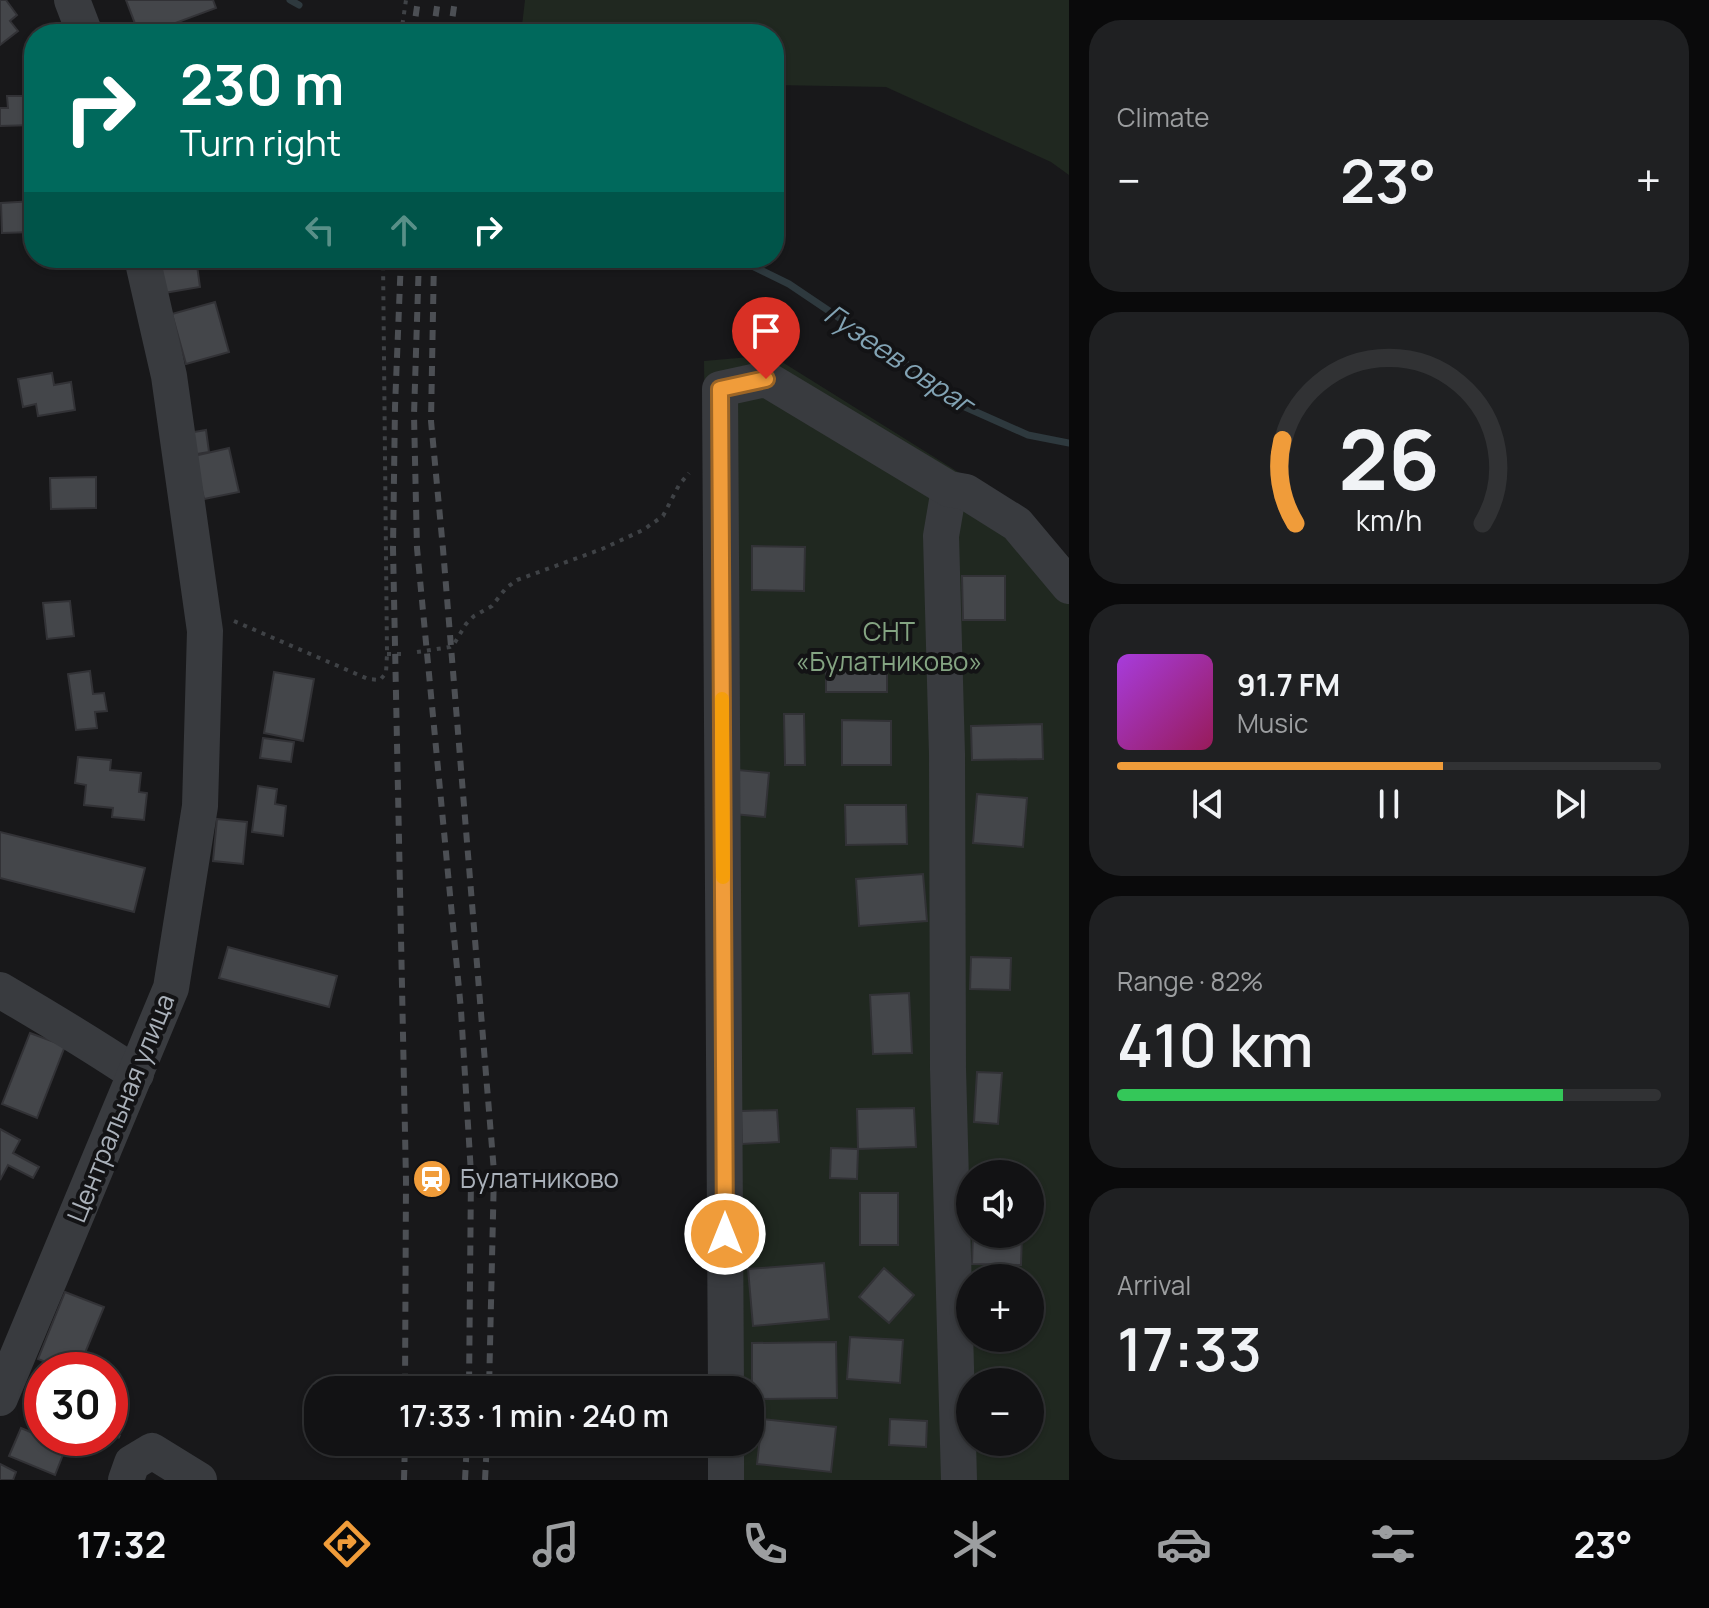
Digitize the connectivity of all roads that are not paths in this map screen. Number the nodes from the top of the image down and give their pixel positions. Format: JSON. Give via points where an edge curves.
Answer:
{"nodes":[{"id":1,"x":72,"y":0,"type":"edge"},
{"id":2,"x":81,"y":24,"type":"edge"},
{"id":3,"x":144,"y":268,"type":"edge"},
{"id":4,"x":949,"y":489,"type":"junction"},
{"id":5,"x":1069,"y":586,"type":"edge"},
{"id":6,"x":0,"y":990,"type":"edge"},
{"id":7,"x":136,"y":1074,"type":"junction"},
{"id":8,"x":726,"y":1376,"type":"edge"},
{"id":9,"x":0,"y":1398,"type":"edge"},
{"id":10,"x":726,"y":1456,"type":"edge"},
{"id":11,"x":126,"y":1480,"type":"edge"},
{"id":12,"x":199,"y":1480,"type":"edge"},
{"id":13,"x":726,"y":1480,"type":"edge"},
{"id":14,"x":959,"y":1480,"type":"edge"}],
"edges":[{"from":1,"to":2,"type":"street"},
{"from":3,"to":7,"type":"street","name":"Центральная улица","via":[[169,376],[205,631],[200,806],[171,988]]},
{"from":4,"to":5,"type":"street","via":[[966,492],[1017,524]]},
{"from":4,"to":8,"type":"street","via":[[766,379],[720,389]]},
{"from":4,"to":14,"type":"street","via":[[941,536]]},
{"from":6,"to":7,"type":"street"},
{"from":7,"to":9,"type":"street","name":"Центральная улица"},
{"from":10,"to":13,"type":"street"},
{"from":11,"to":12,"type":"street","via":[[132,1463],[152,1451]]}]}
